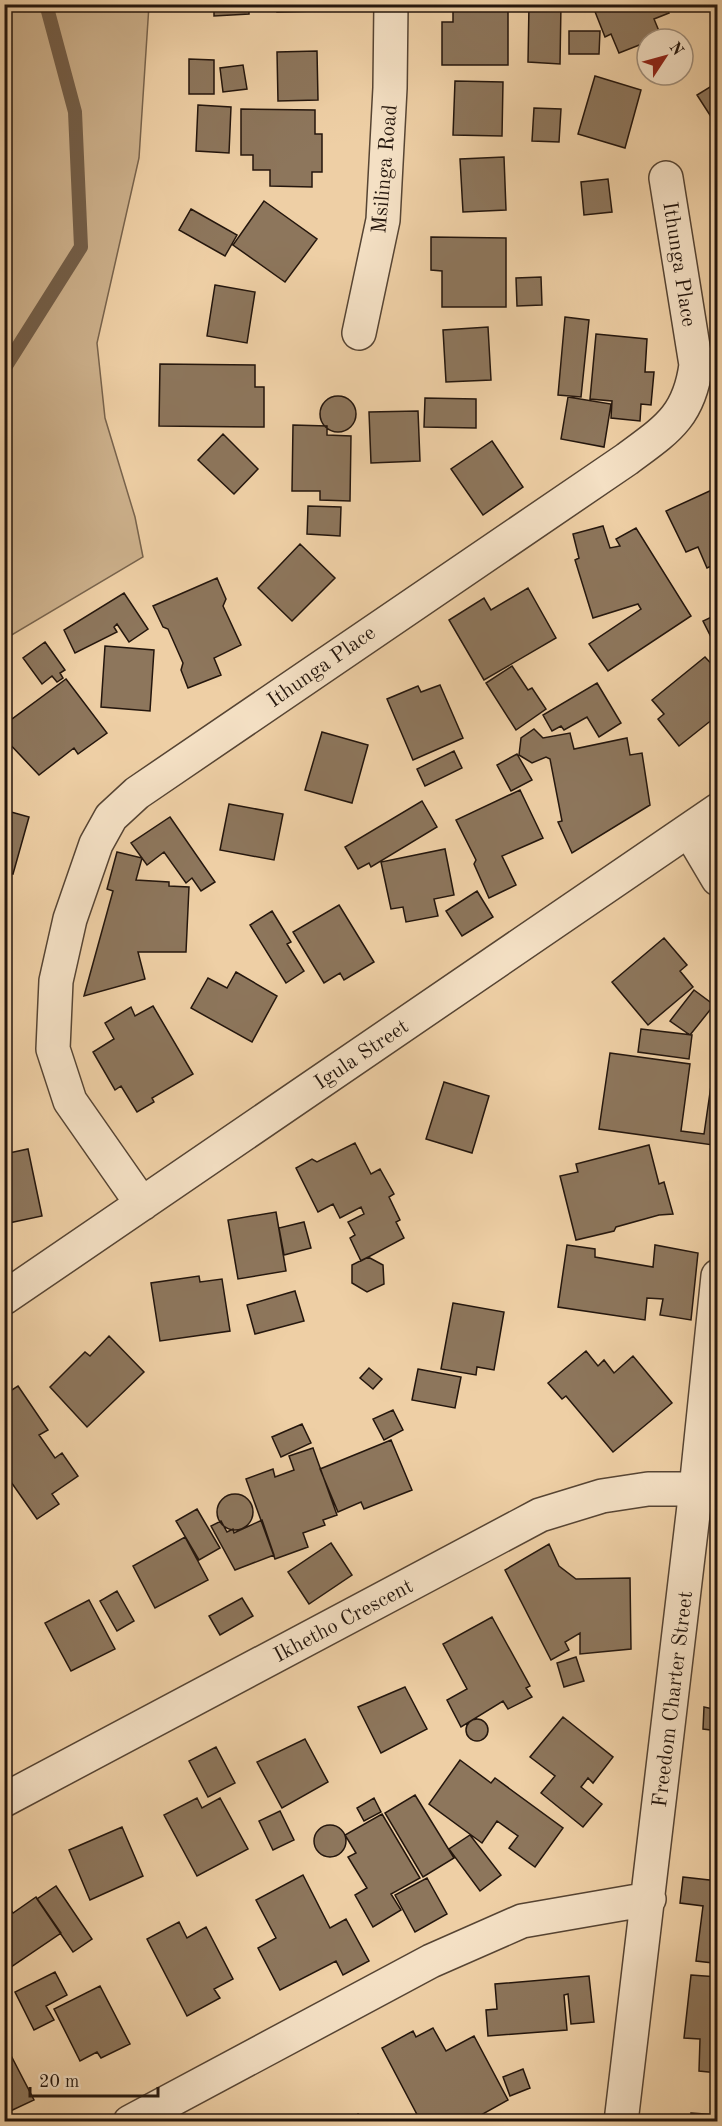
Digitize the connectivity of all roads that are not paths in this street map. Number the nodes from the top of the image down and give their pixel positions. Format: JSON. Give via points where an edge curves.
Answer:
{"nodes":[{"id":1,"x":391,"y":4,"type":"edge"},
{"id":2,"x":666,"y":178,"type":"dead end"},
{"id":3,"x":359,"y":333,"type":"dead end"},
{"id":4,"x":717,"y":810,"type":"edge"},
{"id":5,"x":689,"y":830,"type":"junction"},
{"id":6,"x":717,"y":879,"type":"edge"},
{"id":7,"x":142,"y":1204,"type":"junction"},
{"id":8,"x":717,"y":1276,"type":"edge"},
{"id":9,"x":4,"y":1298,"type":"edge"},
{"id":10,"x":696,"y":1489,"type":"junction"},
{"id":11,"x":4,"y":1800,"type":"edge"},
{"id":12,"x":649,"y":1899,"type":"junction"},
{"id":13,"x":130,"y":2121,"type":"edge"},
{"id":14,"x":621,"y":2121,"type":"edge"}],
"edges":[{"from":1,"to":3,"type":"street","name":"Msilinga Road","via":[[383,220]]},
{"from":2,"to":7,"type":"street","name":"Ithunga Place","via":[[696,365],[693,390],[681,413],[664,432],[627,459],[137,793],[111,817],[96,844],[56,981],[53,1049],[70,1101]]},
{"from":4,"to":5,"type":"street","name":"Igula Street"},
{"from":5,"to":6,"type":"street"},
{"from":5,"to":7,"type":"street","name":"Igula Street"},
{"from":7,"to":9,"type":"street","name":"Igula Street"},
{"from":8,"to":10,"type":"street","name":"Freedom Charter Street"},
{"from":10,"to":11,"type":"street","name":"Ikhetho Crescent","via":[[648,1489],[602,1496],[540,1515]]},
{"from":10,"to":12,"type":"street","name":"Freedom Charter Street"},
{"from":12,"to":13,"type":"street","via":[[522,1921],[431,1961]]},
{"from":12,"to":14,"type":"street","name":"Freedom Charter Street"}]}
